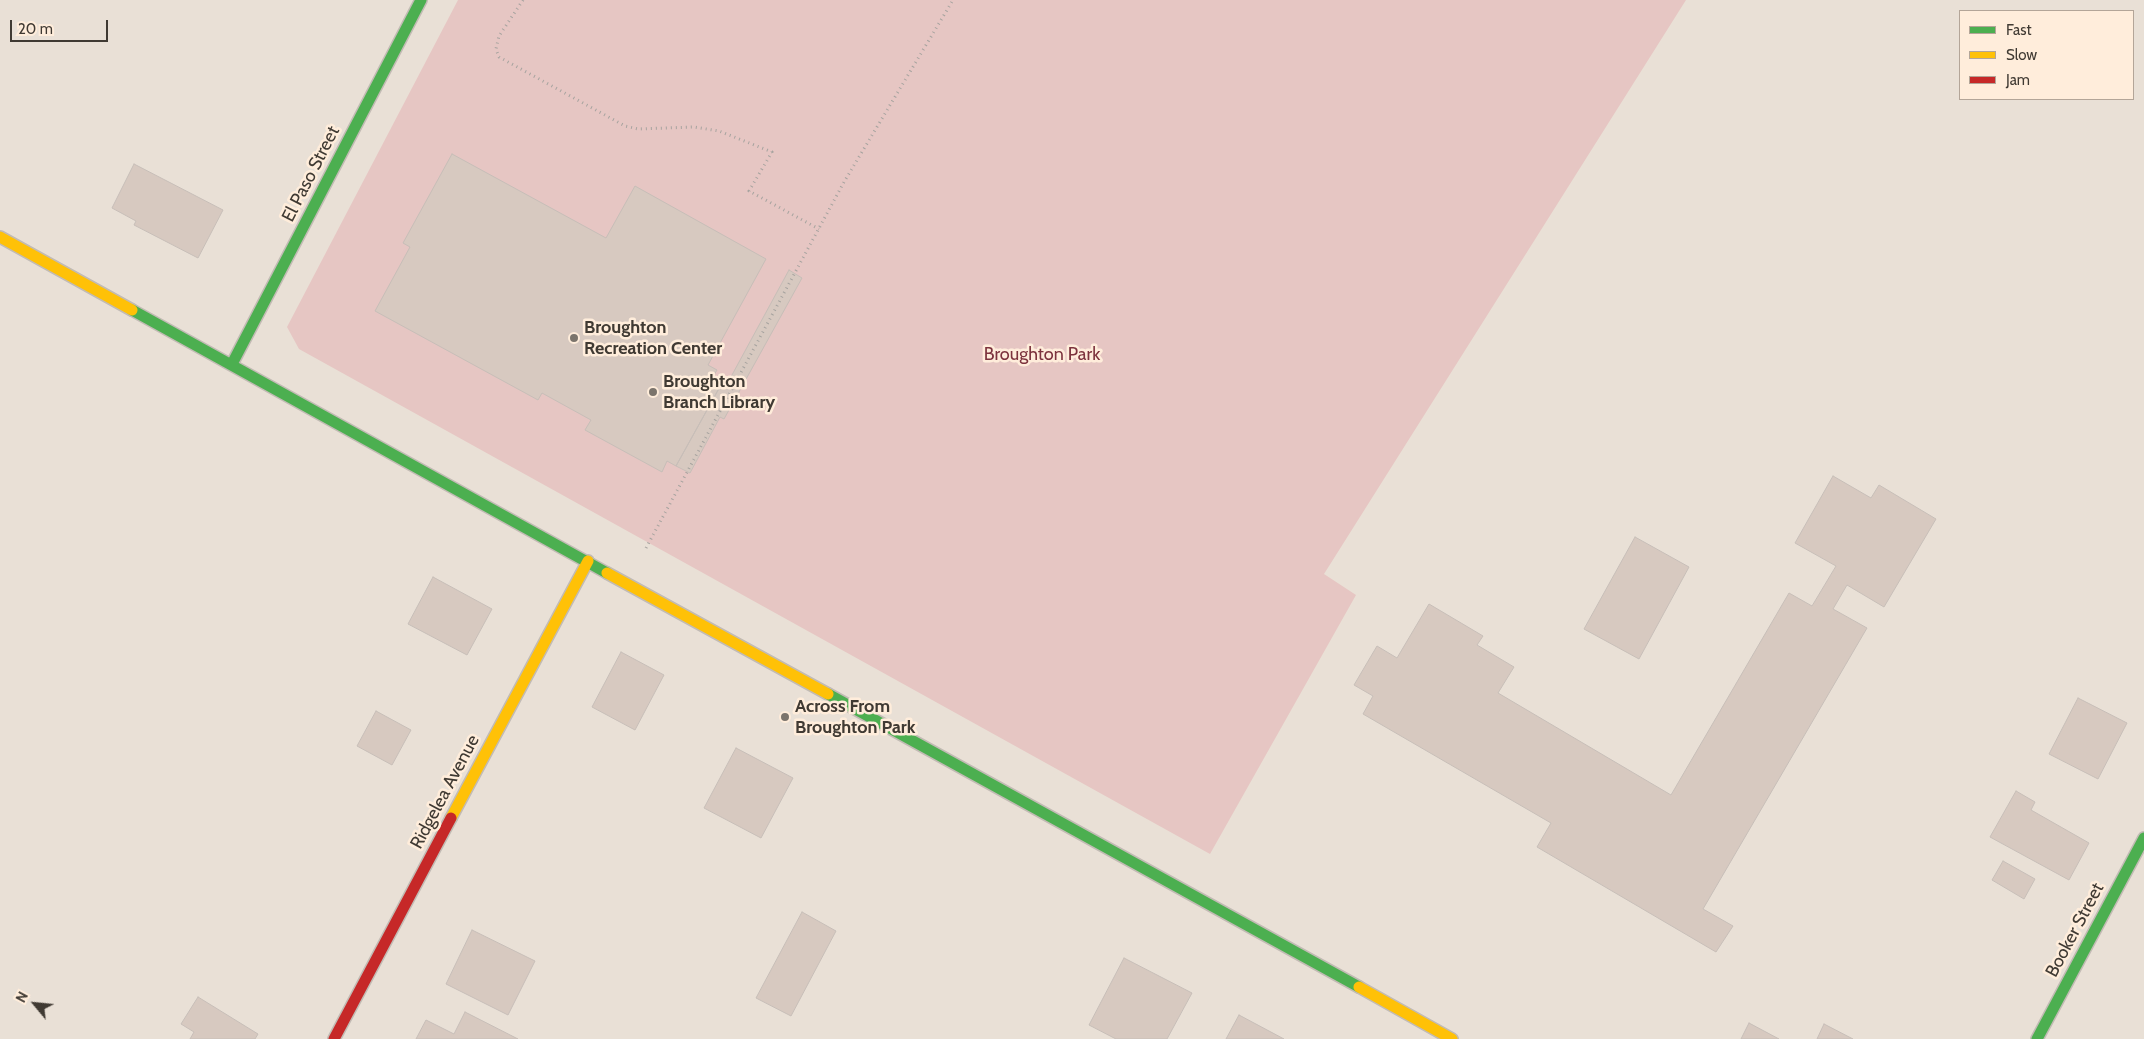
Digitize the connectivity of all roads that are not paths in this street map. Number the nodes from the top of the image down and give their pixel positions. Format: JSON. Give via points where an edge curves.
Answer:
{"nodes":[{"id":1,"x":421,"y":0,"type":"edge"},
{"id":2,"x":0,"y":238,"type":"edge"},
{"id":3,"x":232,"y":364,"type":"junction"},
{"id":4,"x":588,"y":561,"type":"junction"},
{"id":5,"x":2144,"y":838,"type":"edge"},
{"id":6,"x":334,"y":1039,"type":"edge"},
{"id":7,"x":1452,"y":1039,"type":"edge"},
{"id":8,"x":2037,"y":1039,"type":"edge"}],
"edges":[{"from":1,"to":3,"type":"street","name":"El Paso Street"},
{"from":2,"to":3,"type":"street"},
{"from":3,"to":4,"type":"street"},
{"from":4,"to":6,"type":"street","name":"Ridgelea Avenue"},
{"from":4,"to":7,"type":"street"},
{"from":5,"to":8,"type":"street","name":"Booker Street"}]}
